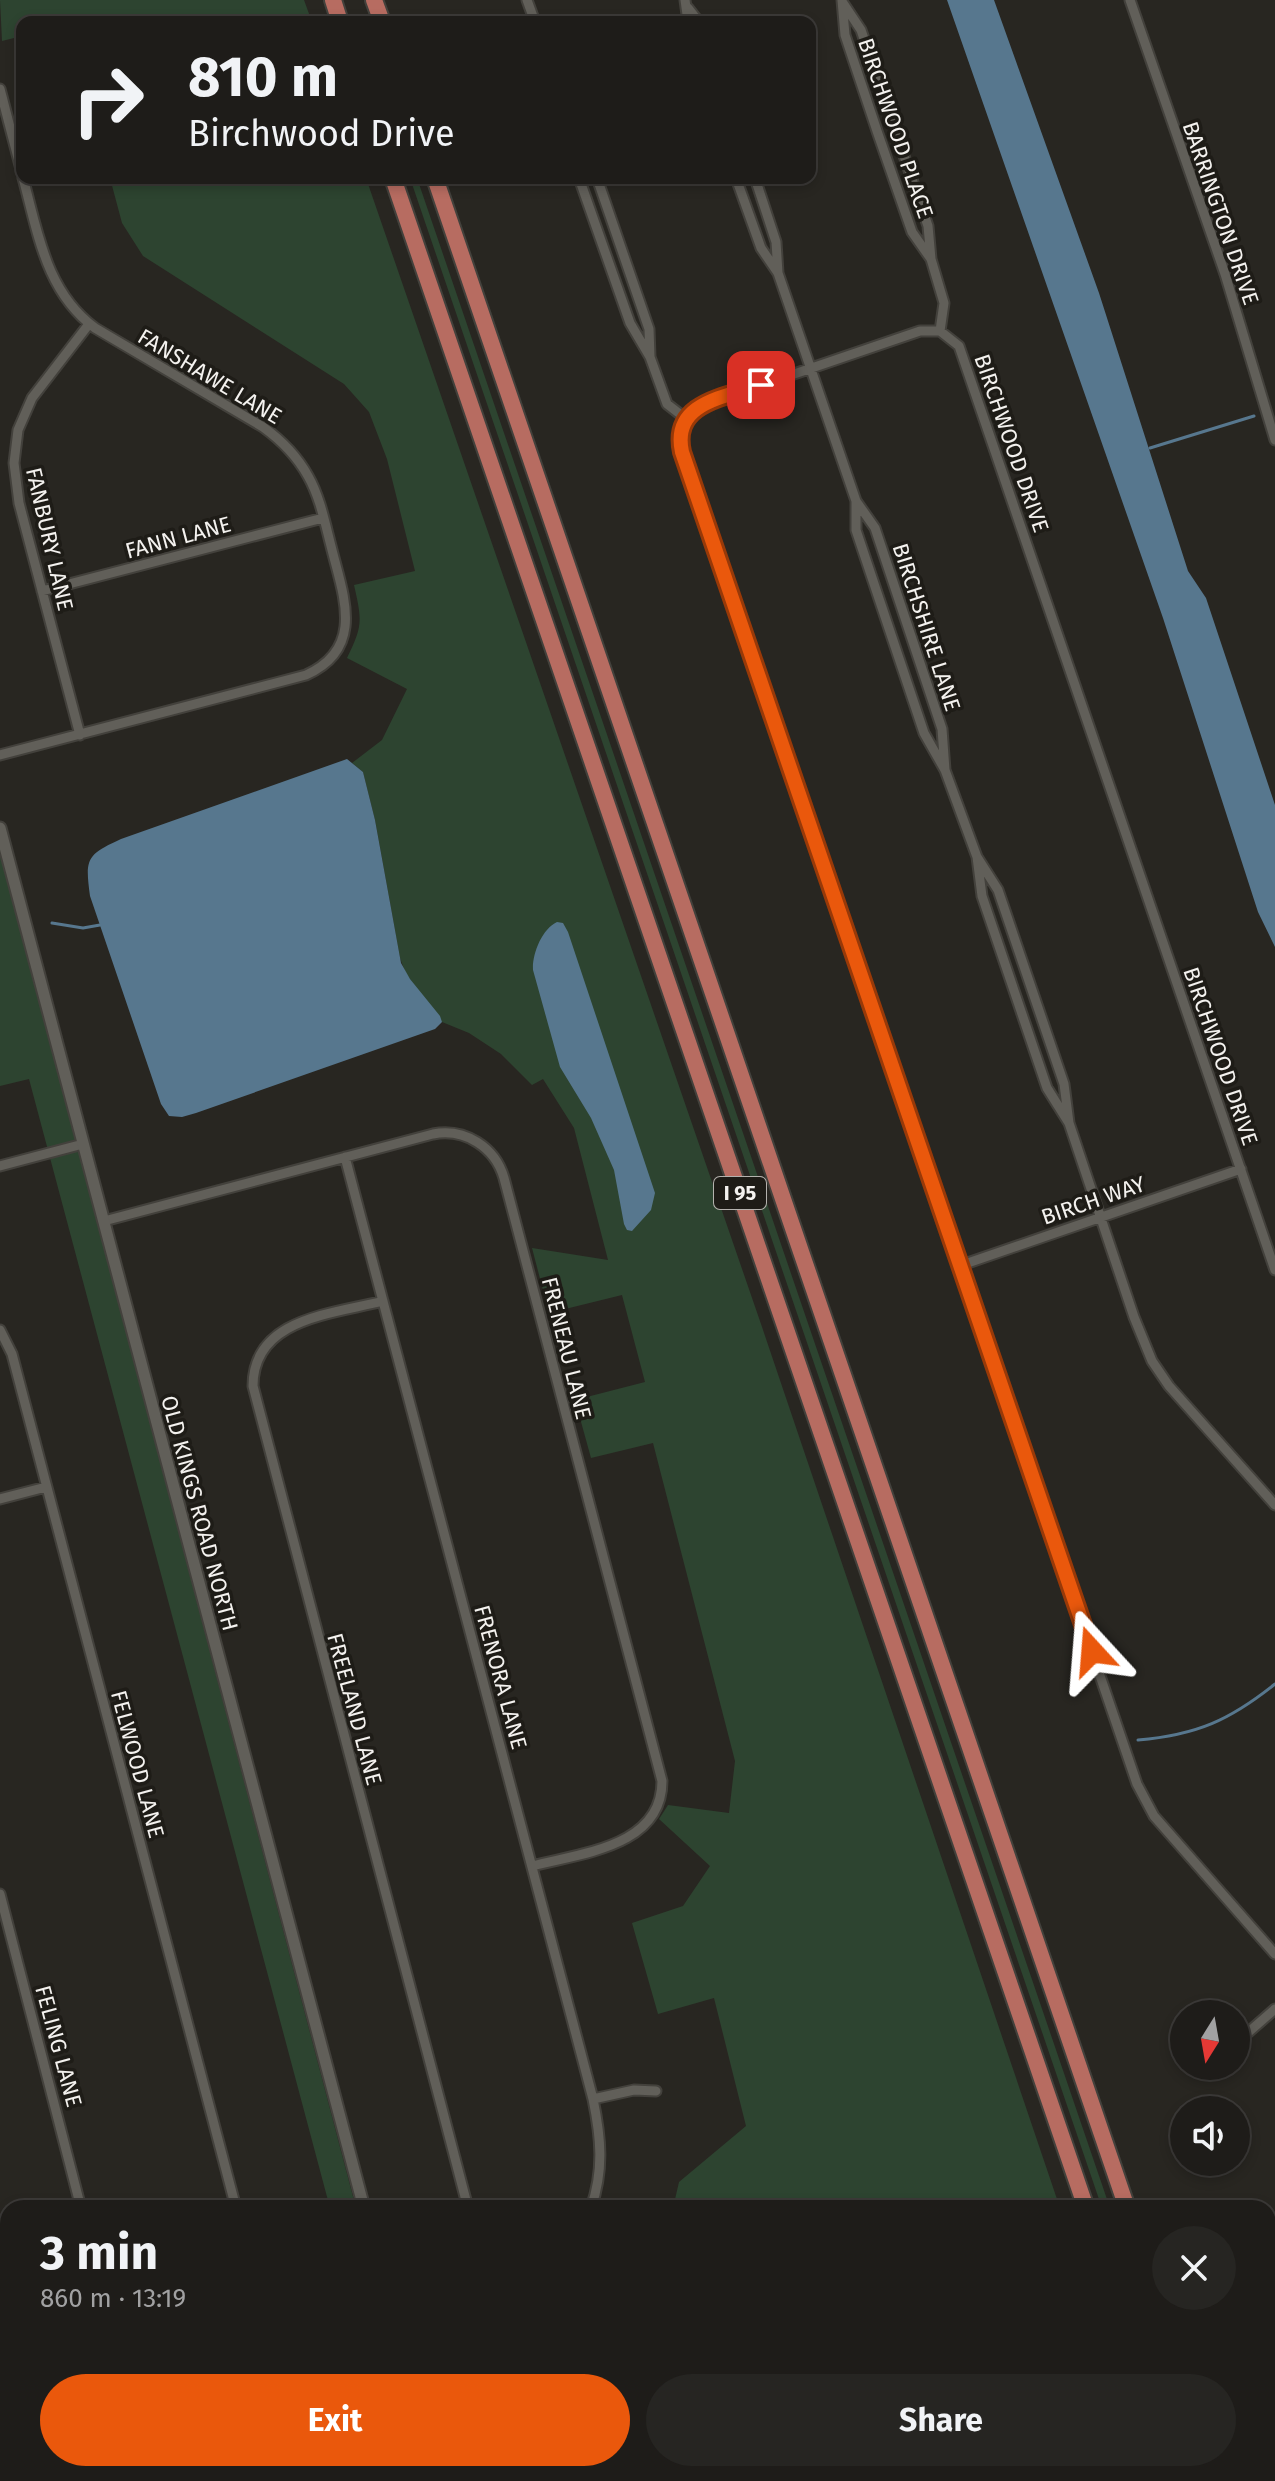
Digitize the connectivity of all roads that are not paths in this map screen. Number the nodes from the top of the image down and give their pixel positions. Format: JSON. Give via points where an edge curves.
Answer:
{"nodes":[{"id":1,"x":1130,"y":0,"type":"edge"},
{"id":2,"x":842,"y":1,"type":"edge"},
{"id":3,"x":0,"y":89,"type":"edge"},
{"id":4,"x":16,"y":150,"type":"edge"},
{"id":5,"x":25,"y":184,"type":"edge"},
{"id":6,"x":395,"y":184,"type":"edge"},
{"id":7,"x":437,"y":184,"type":"edge"},
{"id":8,"x":581,"y":184,"type":"edge"},
{"id":9,"x":599,"y":184,"type":"edge"},
{"id":10,"x":738,"y":184,"type":"edge"},
{"id":11,"x":757,"y":184,"type":"edge"},
{"id":12,"x":931,"y":259,"type":"junction"},
{"id":13,"x":778,"y":273,"type":"junction"},
{"id":14,"x":89,"y":324,"type":"junction"},
{"id":15,"x":940,"y":331,"type":"junction"},
{"id":16,"x":650,"y":357,"type":"junction"},
{"id":17,"x":811,"y":368,"type":"junction"},
{"id":18,"x":685,"y":418,"type":"junction"},
{"id":19,"x":1275,"y":440,"type":"edge"},
{"id":20,"x":856,"y":501,"type":"junction"},
{"id":21,"x":323,"y":518,"type":"junction"},
{"id":22,"x":42,"y":591,"type":"junction"},
{"id":23,"x":80,"y":735,"type":"junction"},
{"id":24,"x":0,"y":755,"type":"edge"},
{"id":25,"x":945,"y":770,"type":"junction"},
{"id":26,"x":0,"y":828,"type":"edge"},
{"id":27,"x":977,"y":857,"type":"junction"},
{"id":28,"x":1069,"y":1123,"type":"junction"},
{"id":29,"x":83,"y":1144,"type":"junction"},
{"id":30,"x":345,"y":1157,"type":"junction"},
{"id":31,"x":0,"y":1166,"type":"edge"},
{"id":32,"x":1241,"y":1169,"type":"junction"},
{"id":33,"x":1101,"y":1216,"type":"junction"},
{"id":34,"x":104,"y":1221,"type":"junction"},
{"id":35,"x":959,"y":1266,"type":"junction"},
{"id":36,"x":1275,"y":1270,"type":"edge"},
{"id":37,"x":383,"y":1301,"type":"junction"},
{"id":38,"x":0,"y":1330,"type":"edge"},
{"id":39,"x":46,"y":1487,"type":"junction"},
{"id":40,"x":0,"y":1499,"type":"edge"},
{"id":41,"x":1275,"y":1505,"type":"edge"},
{"id":42,"x":532,"y":1866,"type":"junction"},
{"id":43,"x":0,"y":1894,"type":"edge"},
{"id":44,"x":2,"y":1913,"type":"edge"},
{"id":45,"x":1275,"y":1954,"type":"edge"},
{"id":46,"x":1275,"y":2009,"type":"edge"},
{"id":47,"x":1250,"y":2031,"type":"edge"},
{"id":48,"x":656,"y":2091,"type":"dead end"},
{"id":49,"x":593,"y":2099,"type":"junction"},
{"id":50,"x":79,"y":2200,"type":"edge"},
{"id":51,"x":234,"y":2200,"type":"edge"},
{"id":52,"x":362,"y":2200,"type":"edge"},
{"id":53,"x":466,"y":2200,"type":"edge"},
{"id":54,"x":594,"y":2200,"type":"edge"},
{"id":55,"x":1083,"y":2200,"type":"edge"},
{"id":56,"x":1124,"y":2200,"type":"edge"}],
"edges":[{"from":1,"to":19,"type":"street","name":"BARRINGTON DRIVE","via":[[1225,274]]},
{"from":2,"to":12,"type":"street","name":"BIRCHWOOD PLACE","via":[[861,30],[928,226]]},
{"from":2,"to":12,"type":"street","name":"BIRCHWOOD PLACE","via":[[845,35],[877,131],[912,232]]},
{"from":3,"to":4,"type":"street","name":"FANSHAWE LANE"},
{"from":5,"to":14,"type":"street","name":"FANSHAWE LANE","via":[[50,272]]},
{"from":6,"to":55,"type":"highway","number":"I 95"},
{"from":7,"to":56,"type":"highway","number":"I 95"},
{"from":8,"to":16,"type":"street","via":[[633,333]]},
{"from":9,"to":16,"type":"street","via":[[649,329]]},
{"from":10,"to":13,"type":"street","via":[[761,248]]},
{"from":11,"to":13,"type":"street","via":[[776,242]]},
{"from":12,"to":15,"type":"street","name":"BIRCHWOOD PLACE","via":[[944,303]]},
{"from":13,"to":17,"type":"street","name":"BIRCHSHIRE LANE"},
{"from":14,"to":21,"type":"street","name":"FANSHAWE LANE","via":[[271,432],[308,475]]},
{"from":14,"to":22,"type":"street","name":"FANBURY LANE","via":[[37,389],[16,437],[17,494]]},
{"from":15,"to":17,"type":"street","via":[[914,332]]},
{"from":15,"to":32,"type":"street","name":"BIRCHWOOD DRIVE","via":[[963,354]]},
{"from":16,"to":18,"type":"street","via":[[667,404]]},
{"from":17,"to":18,"type":"street","via":[[706,404]]},
{"from":17,"to":20,"type":"street","name":"BIRCHSHIRE LANE"},
{"from":18,"to":35,"type":"street","via":[[682,452]]},
{"from":20,"to":25,"type":"street","name":"BIRCHSHIRE LANE","via":[[856,530],[870,573],[924,733]]},
{"from":20,"to":25,"type":"street","name":"BIRCHSHIRE LANE","via":[[875,528],[938,714]]},
{"from":21,"to":22,"type":"street","name":"FANN LANE"},
{"from":21,"to":23,"type":"street","name":"FANSHAWE LANE","via":[[346,619],[342,640],[328,663],[289,680]]},
{"from":22,"to":23,"type":"street","name":"FANBURY LANE"},
{"from":23,"to":24,"type":"street","name":"FANSHAWE LANE"},
{"from":25,"to":27,"type":"street","name":"BIRCHSHIRE LANE"},
{"from":26,"to":29,"type":"street","name":"OLD KINGS ROAD NORTH"},
{"from":27,"to":28,"type":"street","name":"BIRCHSHIRE LANE","via":[[998,890],[1064,1084]]},
{"from":27,"to":28,"type":"street","name":"BIRCHSHIRE LANE","via":[[982,896],[1047,1088]]},
{"from":28,"to":33,"type":"street","name":"BIRCHSHIRE LANE"},
{"from":29,"to":31,"type":"street"},
{"from":29,"to":34,"type":"street","name":"OLD KINGS ROAD NORTH"},
{"from":30,"to":34,"type":"street","name":"FRENEAU LANE"},
{"from":30,"to":37,"type":"street","name":"FRENORA LANE"},
{"from":30,"to":42,"type":"street","name":"FRENEAU LANE","via":[[450,1133],[486,1148],[504,1178],[662,1781],[655,1811],[631,1836]]},
{"from":32,"to":33,"type":"street","name":"BIRCH WAY"},
{"from":32,"to":36,"type":"street","name":"BIRCHWOOD DRIVE"},
{"from":33,"to":35,"type":"street","name":"BIRCH WAY"},
{"from":33,"to":41,"type":"street","name":"BIRCHSHIRE LANE","via":[[1156,1369]]},
{"from":34,"to":52,"type":"street","name":"OLD KINGS ROAD NORTH"},
{"from":35,"to":45,"type":"street","via":[[1144,1799]]},
{"from":37,"to":42,"type":"street","name":"FRENORA LANE"},
{"from":37,"to":53,"type":"street","name":"FREELAND LANE","via":[[278,1332],[257,1358],[253,1386]]},
{"from":38,"to":39,"type":"street","name":"FELWOOD LANE","via":[[12,1354]]},
{"from":39,"to":40,"type":"street"},
{"from":39,"to":51,"type":"street","name":"FELWOOD LANE"},
{"from":42,"to":49,"type":"street","name":"FRENORA LANE"},
{"from":43,"to":44,"type":"street","name":"FELING LANE"},
{"from":44,"to":50,"type":"street","name":"FELING LANE"},
{"from":46,"to":47,"type":"street"},
{"from":48,"to":49,"type":"street","via":[[638,2089]]},
{"from":49,"to":54,"type":"street","name":"FRENORA LANE","via":[[602,2152]]}]}
